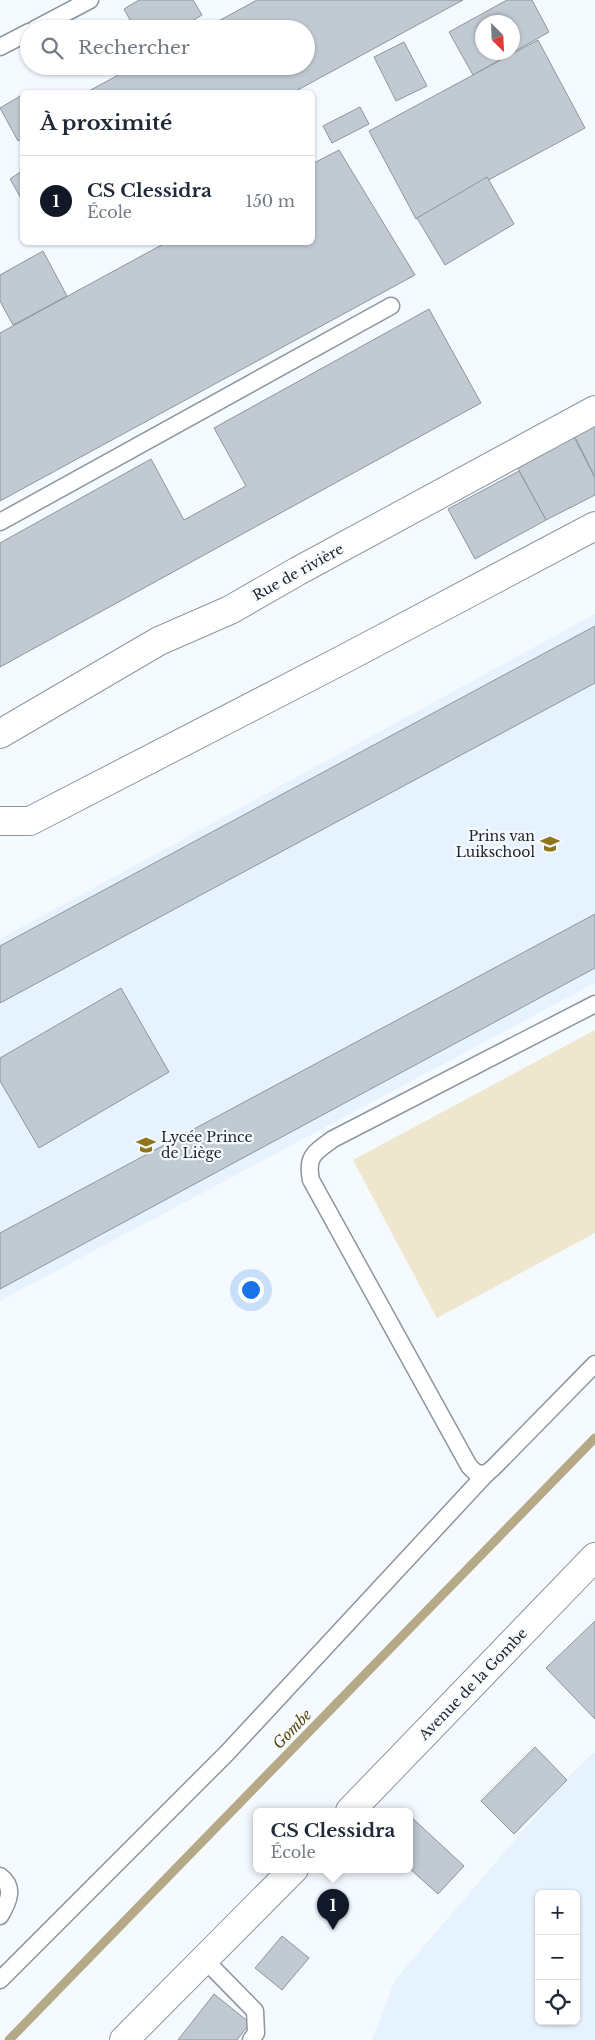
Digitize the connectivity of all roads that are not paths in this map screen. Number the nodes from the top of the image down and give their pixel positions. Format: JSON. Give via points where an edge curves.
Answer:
{"nodes":[{"id":1,"x":90,"y":0,"type":"edge"},
{"id":2,"x":52,"y":20,"type":"edge"},
{"id":3,"x":20,"y":37,"type":"edge"},
{"id":4,"x":0,"y":47,"type":"edge"},
{"id":5,"x":391,"y":306,"type":"dead end"},
{"id":6,"x":595,"y":410,"type":"edge"},
{"id":7,"x":0,"y":522,"type":"edge"},
{"id":8,"x":595,"y":526,"type":"edge"},
{"id":9,"x":0,"y":733,"type":"edge"},
{"id":10,"x":0,"y":821,"type":"edge"},
{"id":11,"x":595,"y":1004,"type":"edge"},
{"id":12,"x":595,"y":1364,"type":"edge"},
{"id":13,"x":486,"y":1474,"type":"junction"},
{"id":14,"x":595,"y":1557,"type":"edge"},
{"id":15,"x":353,"y":1808,"type":"edge"},
{"id":16,"x":290,"y":1873,"type":"edge"},
{"id":17,"x":0,"y":1876,"type":"edge"},
{"id":18,"x":0,"y":1916,"type":"edge"},
{"id":19,"x":205,"y":1960,"type":"junction"},
{"id":20,"x":0,"y":1980,"type":"edge"},
{"id":21,"x":124,"y":2040,"type":"edge"},
{"id":22,"x":251,"y":2040,"type":"edge"}],
"edges":[{"from":1,"to":2,"type":"lane"},
{"from":3,"to":4,"type":"lane"},
{"from":5,"to":7,"type":"lane"},
{"from":6,"to":9,"type":"street","name":"Rue de rivière","via":[[230,610],[159,641]]},
{"from":8,"to":10,"type":"street","via":[[30,820]]},
{"from":11,"to":13,"type":"lane","via":[[332,1139],[314,1153],[308,1166],[312,1180],[469,1466],[476,1473]]},
{"from":12,"to":13,"type":"lane"},
{"from":13,"to":20,"type":"lane","via":[[227,1753]]},
{"from":14,"to":15,"type":"street","name":"Avenue de la Gombe"},
{"from":16,"to":19,"type":"street"},
{"from":17,"to":18,"type":"lane","via":[[8,1884],[10,1894]]},
{"from":19,"to":21,"type":"street"},
{"from":19,"to":22,"type":"lane","via":[[255,2011],[256,2033]]}]}
